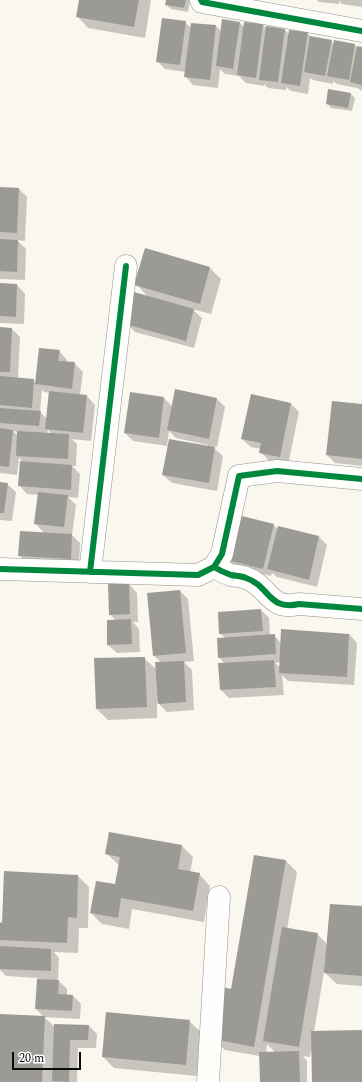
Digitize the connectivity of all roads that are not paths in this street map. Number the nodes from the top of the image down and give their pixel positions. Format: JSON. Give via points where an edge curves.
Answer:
{"nodes":[{"id":1,"x":200,"y":0,"type":"edge"},
{"id":2,"x":362,"y":31,"type":"edge"},
{"id":3,"x":126,"y":266,"type":"dead end"},
{"id":4,"x":362,"y":479,"type":"edge"},
{"id":5,"x":214,"y":567,"type":"junction"},
{"id":6,"x":0,"y":569,"type":"edge"},
{"id":7,"x":90,"y":572,"type":"junction"},
{"id":8,"x":362,"y":609,"type":"edge"},
{"id":9,"x":219,"y":897,"type":"dead end"},
{"id":10,"x":208,"y":1082,"type":"edge"}],
"edges":[{"from":1,"to":2,"type":"street"},
{"from":3,"to":7,"type":"street"},
{"from":4,"to":5,"type":"street","via":[[278,472],[239,476],[222,554]]},
{"from":5,"to":7,"type":"street","via":[[198,575]]},
{"from":5,"to":8,"type":"street","via":[[247,578],[283,606],[299,604]]},
{"from":6,"to":7,"type":"street"},
{"from":9,"to":10,"type":"street"}]}
